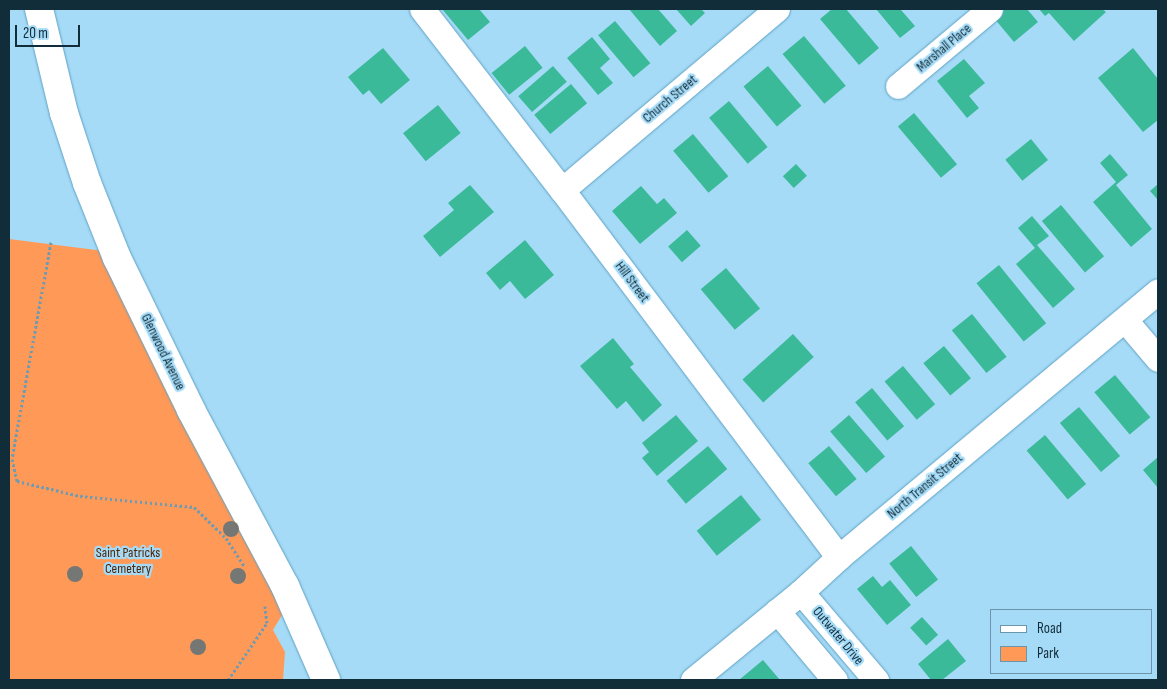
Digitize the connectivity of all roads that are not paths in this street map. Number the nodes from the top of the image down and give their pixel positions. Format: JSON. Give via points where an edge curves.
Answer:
{"nodes":[{"id":1,"x":39,"y":9,"type":"edge"},
{"id":2,"x":422,"y":9,"type":"edge"},
{"id":3,"x":777,"y":9,"type":"edge"},
{"id":4,"x":990,"y":9,"type":"edge"},
{"id":5,"x":898,"y":86,"type":"dead end"},
{"id":6,"x":562,"y":190,"type":"junction"},
{"id":7,"x":1158,"y":291,"type":"edge"},
{"id":8,"x":1125,"y":320,"type":"junction"},
{"id":9,"x":1158,"y":359,"type":"edge"},
{"id":10,"x":839,"y":558,"type":"junction"},
{"id":11,"x":801,"y":592,"type":"junction"},
{"id":12,"x":777,"y":611,"type":"junction"},
{"id":13,"x":326,"y":680,"type":"edge"},
{"id":14,"x":693,"y":680,"type":"edge"},
{"id":15,"x":835,"y":680,"type":"edge"},
{"id":16,"x":876,"y":680,"type":"edge"}],
"edges":[{"from":1,"to":13,"type":"street","name":"Glenwood Avenue","via":[[64,113],[87,183],[118,258],[191,410],[285,586]]},
{"from":2,"to":6,"type":"street","name":"Hill Street"},
{"from":3,"to":6,"type":"street","name":"Church Street"},
{"from":4,"to":5,"type":"street","name":"Marshall Place"},
{"from":6,"to":10,"type":"street","name":"Hill Street"},
{"from":7,"to":8,"type":"street","name":"North Transit Street"},
{"from":8,"to":9,"type":"street"},
{"from":8,"to":10,"type":"street","name":"North Transit Street"},
{"from":10,"to":11,"type":"street","name":"North Transit Street"},
{"from":11,"to":12,"type":"street","name":"North Transit Street"},
{"from":11,"to":16,"type":"street","name":"Outwater Drive"},
{"from":12,"to":14,"type":"street","name":"North Transit Street"},
{"from":12,"to":15,"type":"street"}]}
